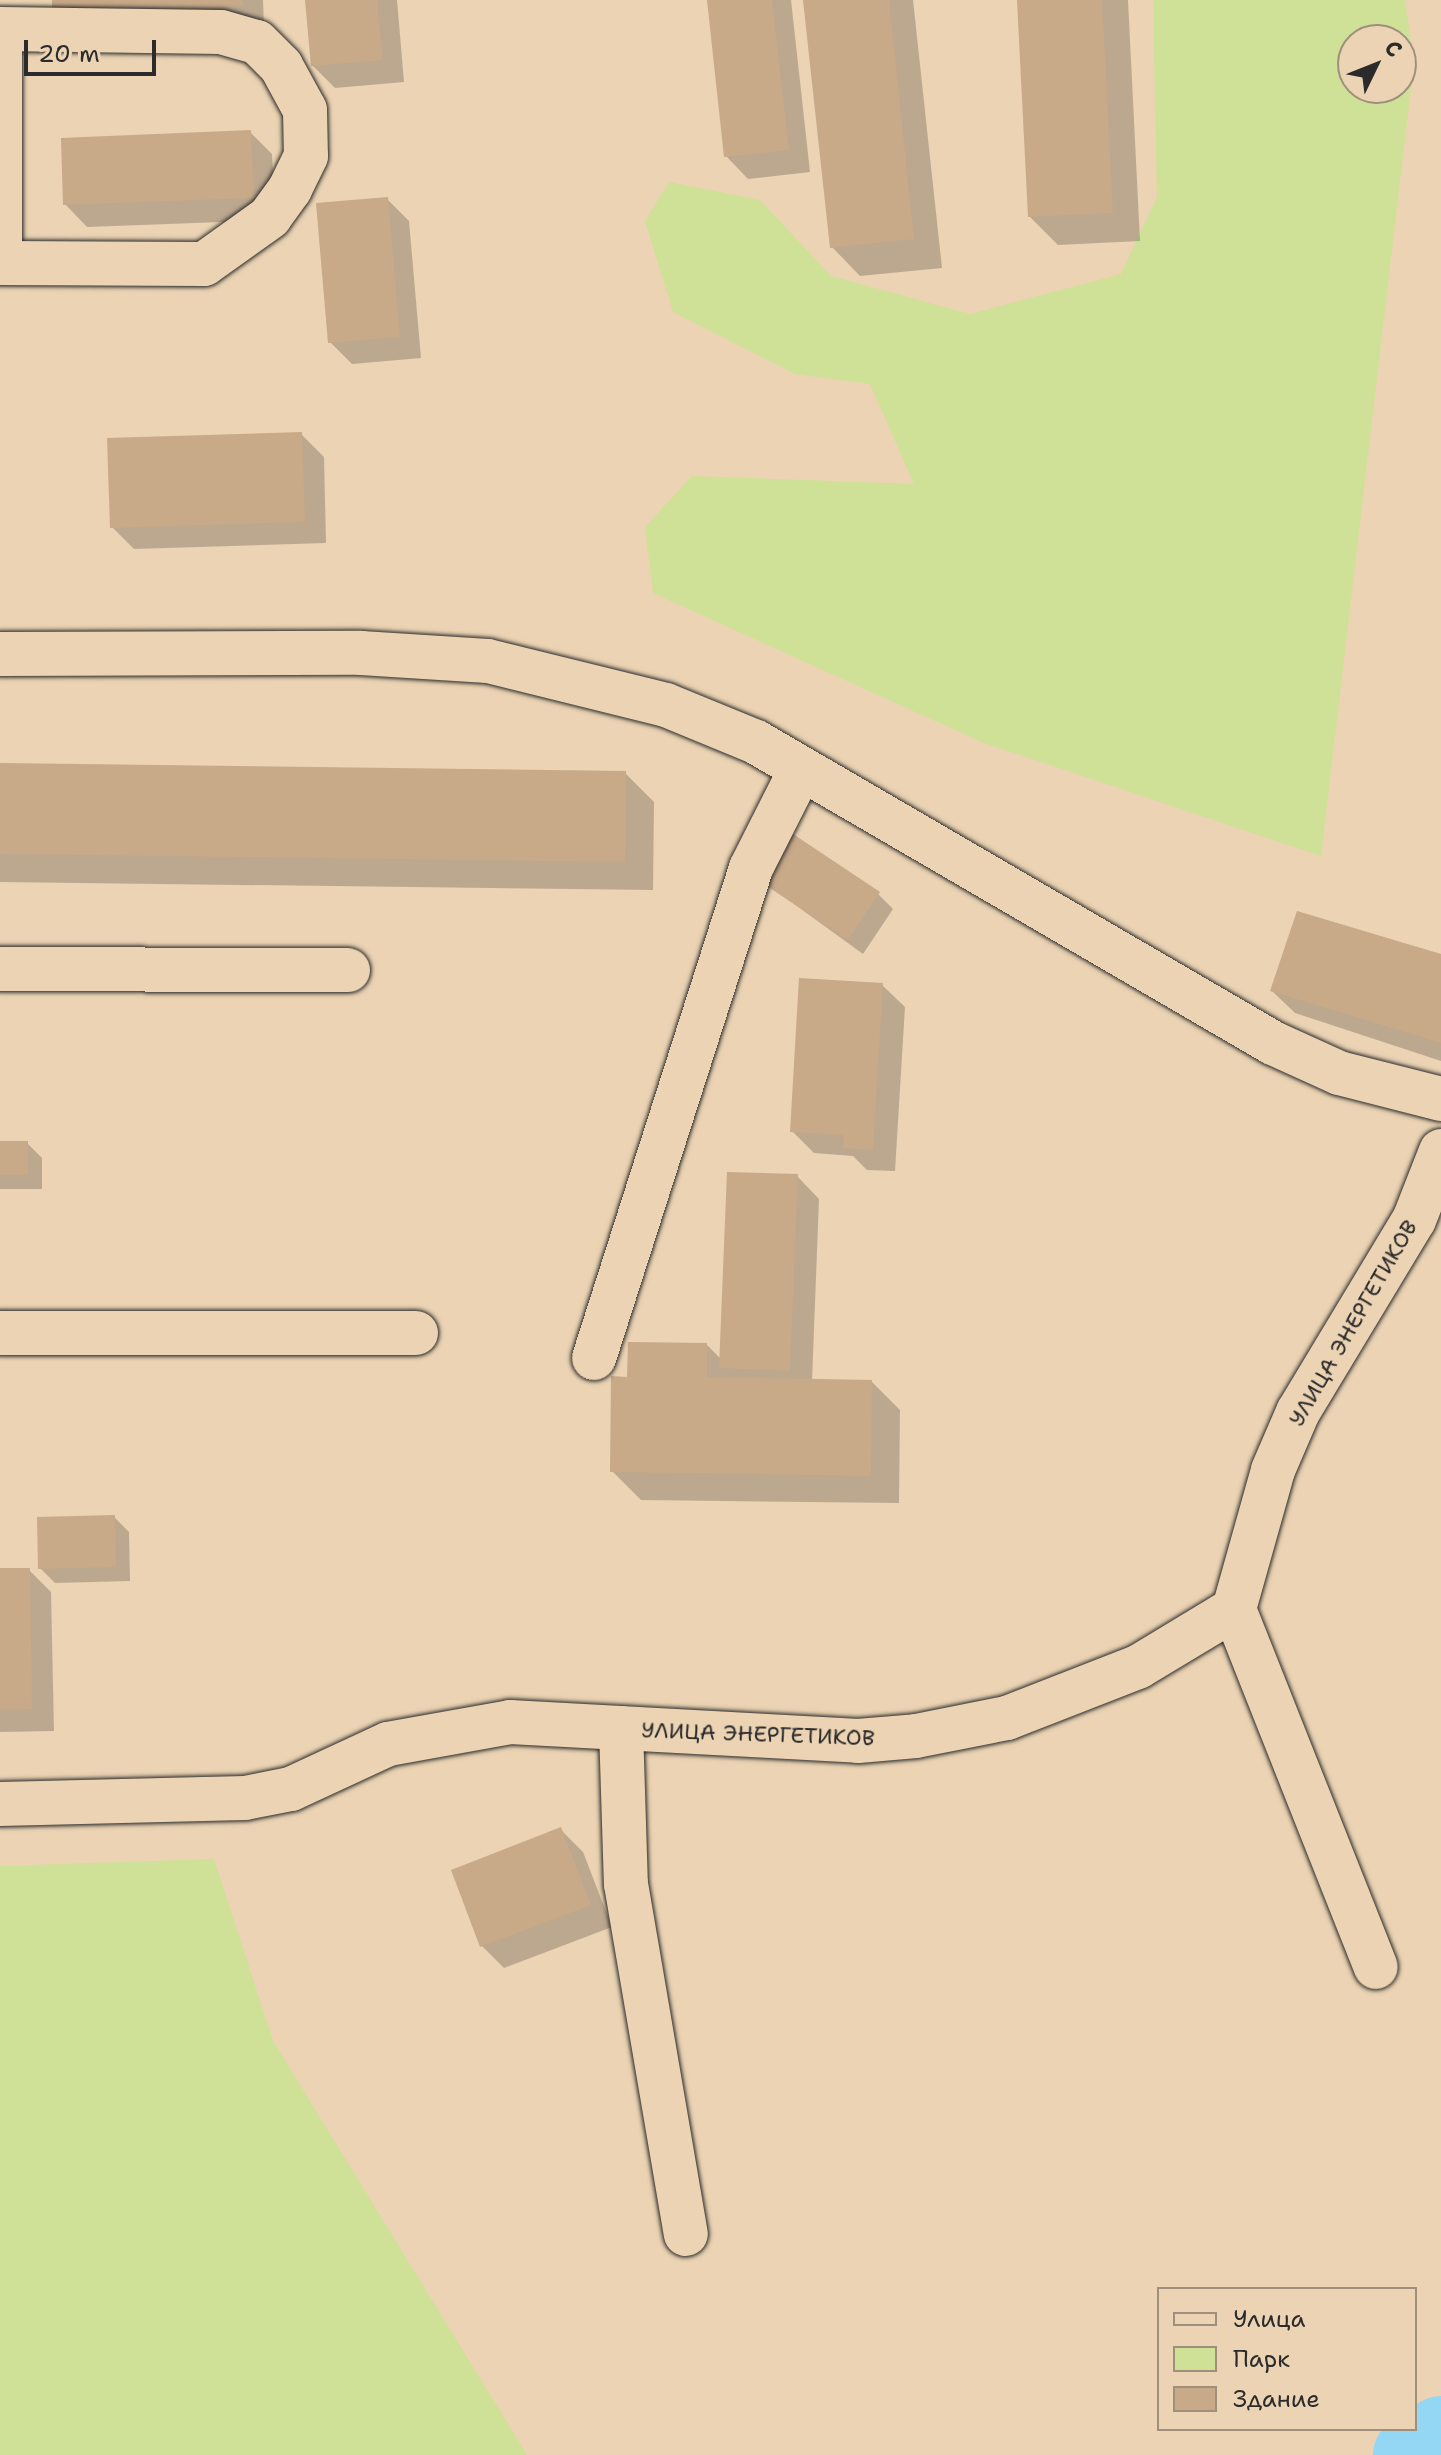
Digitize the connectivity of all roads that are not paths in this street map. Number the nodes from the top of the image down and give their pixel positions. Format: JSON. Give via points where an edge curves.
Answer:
{"nodes":[{"id":1,"x":0,"y":29,"type":"edge"},
{"id":2,"x":0,"y":654,"type":"edge"},
{"id":3,"x":801,"y":769,"type":"junction"},
{"id":4,"x":0,"y":969,"type":"edge"},
{"id":5,"x":348,"y":970,"type":"dead end"},
{"id":6,"x":1441,"y":1099,"type":"edge"},
{"id":7,"x":1441,"y":1151,"type":"edge"},
{"id":8,"x":0,"y":1333,"type":"edge"},
{"id":9,"x":416,"y":1333,"type":"dead end"},
{"id":10,"x":594,"y":1358,"type":"dead end"},
{"id":11,"x":1234,"y":1609,"type":"junction"},
{"id":12,"x":621,"y":1728,"type":"junction"},
{"id":13,"x":0,"y":1804,"type":"edge"},
{"id":14,"x":1376,"y":1967,"type":"dead end"},
{"id":15,"x":686,"y":2234,"type":"dead end"}],
"edges":[{"from":1,"to":1,"type":"street","via":[[0,263],[204,264],[270,217],[306,156],[305,110],[281,66],[257,42],[221,32]]},
{"from":2,"to":3,"type":"street","via":[[361,653],[488,661],[666,705]]},
{"from":3,"to":6,"type":"street","via":[[1273,1043],[1339,1073]]},
{"from":3,"to":10,"type":"street","via":[[751,868]]},
{"from":4,"to":5,"type":"street"},
{"from":7,"to":11,"type":"street","name":"УЛИЦА ЭНЕРГЕТИКОВ","via":[[1414,1220],[1298,1412],[1273,1470]]},
{"from":8,"to":9,"type":"street"},
{"from":11,"to":12,"type":"street","name":"УЛИЦА ЭНЕРГЕТИКОВ","via":[[1138,1667],[1007,1718],[916,1736],[858,1741]]},
{"from":11,"to":14,"type":"street"},
{"from":12,"to":13,"type":"street","name":"УЛИЦА ЭНЕРГЕТИКОВ","via":[[510,1722],[443,1729],[388,1744],[291,1789],[245,1798]]},
{"from":12,"to":15,"type":"street","via":[[628,1898]]}]}
